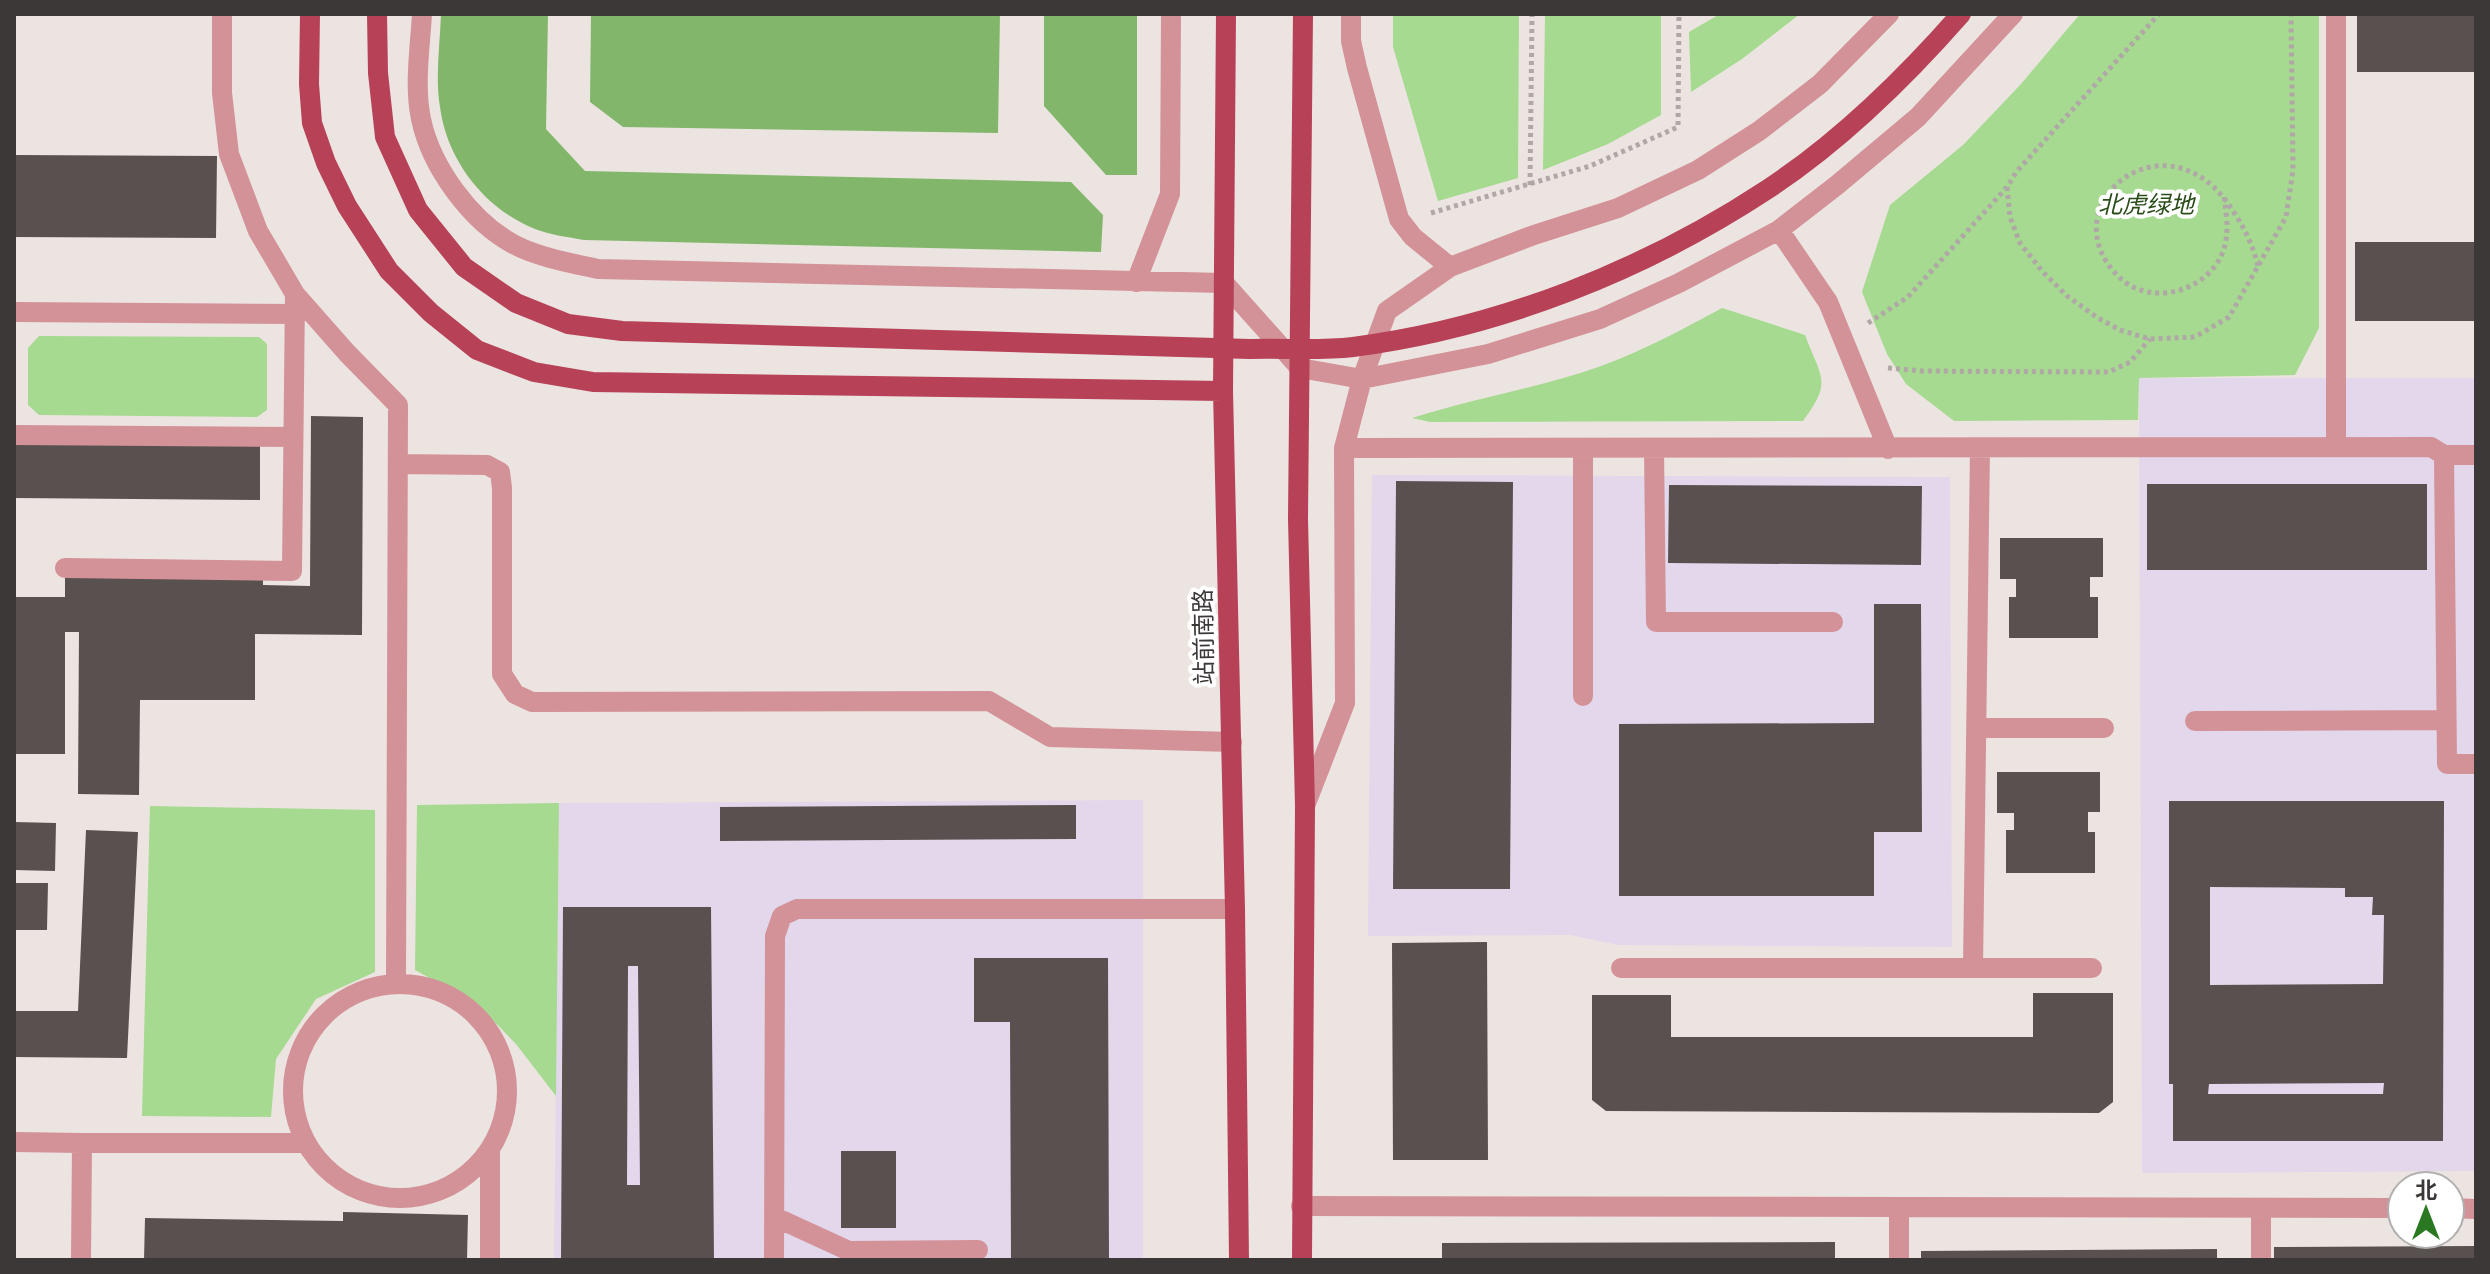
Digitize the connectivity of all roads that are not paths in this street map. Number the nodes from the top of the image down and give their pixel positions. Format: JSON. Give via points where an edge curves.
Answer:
{"nodes":[{"id":1,"x":222,"y":14,"type":"edge"},
{"id":2,"x":310,"y":14,"type":"edge"},
{"id":3,"x":377,"y":14,"type":"edge"},
{"id":4,"x":422,"y":14,"type":"edge"},
{"id":5,"x":1171,"y":14,"type":"edge"},
{"id":6,"x":1226,"y":14,"type":"edge"},
{"id":7,"x":1303,"y":14,"type":"edge"},
{"id":8,"x":1351,"y":14,"type":"edge"},
{"id":9,"x":1889,"y":14,"type":"edge"},
{"id":10,"x":1961,"y":14,"type":"edge"},
{"id":11,"x":2013,"y":14,"type":"edge"},
{"id":12,"x":2336,"y":14,"type":"edge"},
{"id":13,"x":1779,"y":230,"type":"junction"},
{"id":14,"x":1450,"y":267,"type":"junction"},
{"id":15,"x":1136,"y":282,"type":"junction"},
{"id":16,"x":1224,"y":283,"type":"junction"},
{"id":17,"x":295,"y":304,"type":"junction"},
{"id":18,"x":14,"y":312,"type":"edge"},
{"id":19,"x":1300,"y":368,"type":"junction"},
{"id":20,"x":1362,"y":379,"type":"junction"},
{"id":21,"x":1223,"y":391,"type":"junction"},
{"id":22,"x":14,"y":435,"type":"edge"},
{"id":23,"x":293,"y":437,"type":"junction"},
{"id":24,"x":2336,"y":446,"type":"junction"},
{"id":25,"x":1344,"y":448,"type":"junction"},
{"id":26,"x":1583,"y":448,"type":"junction"},
{"id":27,"x":1654,"y":448,"type":"junction"},
{"id":28,"x":1980,"y":448,"type":"junction"},
{"id":29,"x":1888,"y":449,"type":"junction"},
{"id":30,"x":2444,"y":455,"type":"junction"},
{"id":31,"x":2476,"y":455,"type":"edge"},
{"id":32,"x":398,"y":464,"type":"junction"},
{"id":33,"x":65,"y":568,"type":"dead end"},
{"id":34,"x":1833,"y":622,"type":"dead end"},
{"id":35,"x":1583,"y":696,"type":"dead end"},
{"id":36,"x":2446,"y":720,"type":"junction"},
{"id":37,"x":2195,"y":721,"type":"dead end"},
{"id":38,"x":1977,"y":728,"type":"junction"},
{"id":39,"x":2104,"y":728,"type":"dead end"},
{"id":40,"x":1232,"y":742,"type":"junction"},
{"id":41,"x":2476,"y":764,"type":"edge"},
{"id":42,"x":1305,"y":806,"type":"junction"},
{"id":43,"x":1235,"y":909,"type":"junction"},
{"id":44,"x":1621,"y":968,"type":"dead end"},
{"id":45,"x":1973,"y":968,"type":"junction"},
{"id":46,"x":2092,"y":968,"type":"dead end"},
{"id":47,"x":396,"y":983,"type":"junction"},
{"id":48,"x":14,"y":1142,"type":"edge"},
{"id":49,"x":82,"y":1143,"type":"junction"},
{"id":50,"x":305,"y":1143,"type":"junction"},
{"id":51,"x":490,"y":1149,"type":"junction"},
{"id":52,"x":1301,"y":1206,"type":"junction"},
{"id":53,"x":1899,"y":1207,"type":"junction"},
{"id":54,"x":2261,"y":1208,"type":"junction"},
{"id":55,"x":2386,"y":1208,"type":"edge"},
{"id":56,"x":775,"y":1217,"type":"junction"},
{"id":57,"x":978,"y":1250,"type":"dead end"},
{"id":58,"x":849,"y":1256,"type":"edge"},
{"id":59,"x":81,"y":1260,"type":"edge"},
{"id":60,"x":490,"y":1260,"type":"edge"},
{"id":61,"x":774,"y":1260,"type":"edge"},
{"id":62,"x":1239,"y":1260,"type":"edge"},
{"id":63,"x":1302,"y":1260,"type":"edge"},
{"id":64,"x":1899,"y":1260,"type":"edge"},
{"id":65,"x":2261,"y":1260,"type":"edge"}],
"edges":[{"from":1,"to":17,"type":"street","via":[[229,154],[258,231]]},
{"from":2,"to":21,"type":"main road","via":[[312,123],[347,206],[389,271],[477,350],[534,372],[593,382]]},
{"from":3,"to":10,"type":"main road","bridge":true,"via":[[385,137],[418,210],[464,267],[516,303],[568,324],[638,332],[1250,349],[1350,347],[1435,333],[1541,301],[1635,264],[1770,188],[1831,141],[1922,58]]},
{"from":4,"to":15,"type":"street","via":[[421,117],[433,156],[452,188],[514,244],[598,269]]},
{"from":5,"to":15,"type":"street","via":[[1170,194]]},
{"from":6,"to":16,"type":"main road","name":"站前南路"},
{"from":7,"to":19,"type":"main road"},
{"from":8,"to":14,"type":"street","via":[[1357,68],[1399,219]]},
{"from":9,"to":14,"type":"street","via":[[1820,84],[1698,170],[1618,208]]},
{"from":11,"to":13,"type":"street","via":[[1918,117]]},
{"from":12,"to":24,"type":"street"},
{"from":13,"to":20,"type":"street","via":[[1600,319],[1488,354]]},
{"from":13,"to":29,"type":"street","via":[[1828,302]]},
{"from":14,"to":20,"type":"street","via":[[1387,311]]},
{"from":15,"to":16,"type":"street"},
{"from":16,"to":19,"type":"street"},
{"from":16,"to":21,"type":"main road","name":"站前南路"},
{"from":17,"to":18,"type":"street"},
{"from":17,"to":23,"type":"street"},
{"from":17,"to":32,"type":"street","via":[[398,405]]},
{"from":19,"to":20,"type":"street"},
{"from":19,"to":42,"type":"main road"},
{"from":20,"to":25,"type":"street"},
{"from":21,"to":40,"type":"main road","name":"站前南路"},
{"from":22,"to":23,"type":"street"},
{"from":23,"to":33,"type":"street","via":[[292,571]]},
{"from":24,"to":28,"type":"street"},
{"from":24,"to":30,"type":"street","via":[[2431,447]]},
{"from":25,"to":26,"type":"street"},
{"from":25,"to":42,"type":"street","via":[[1345,703]]},
{"from":26,"to":27,"type":"street"},
{"from":26,"to":35,"type":"street"},
{"from":27,"to":29,"type":"street"},
{"from":27,"to":34,"type":"street","via":[[1656,622]]},
{"from":28,"to":29,"type":"street"},
{"from":28,"to":38,"type":"street"},
{"from":30,"to":31,"type":"street"},
{"from":30,"to":36,"type":"street"},
{"from":32,"to":40,"type":"street","via":[[487,465],[500,472],[502,674],[515,694],[532,702],[989,701],[1050,737]]},
{"from":32,"to":47,"type":"street"},
{"from":36,"to":37,"type":"street"},
{"from":36,"to":41,"type":"street","via":[[2447,764]]},
{"from":38,"to":39,"type":"street"},
{"from":38,"to":45,"type":"street"},
{"from":40,"to":43,"type":"main road","name":"站前南路"},
{"from":42,"to":52,"type":"main road"},
{"from":43,"to":56,"type":"street","via":[[797,909],[782,916],[775,936]]},
{"from":43,"to":62,"type":"main road","name":"站前南路"},
{"from":44,"to":45,"type":"street"},
{"from":45,"to":46,"type":"street"},
{"from":47,"to":50,"type":"street","via":[[349,995],[312,1027],[293,1072],[292,1097]]},
{"from":47,"to":51,"type":"street","via":[[442,991],[480,1018],[494,1038],[508,1082],[501,1129]]},
{"from":48,"to":49,"type":"street"},
{"from":49,"to":50,"type":"street"},
{"from":49,"to":59,"type":"street"},
{"from":50,"to":51,"type":"street","via":[[319,1163],[360,1191],[408,1198],[455,1183]]},
{"from":51,"to":60,"type":"street"},
{"from":52,"to":53,"type":"street"},
{"from":52,"to":63,"type":"main road"},
{"from":53,"to":54,"type":"street"},
{"from":53,"to":64,"type":"street"},
{"from":54,"to":55,"type":"street"},
{"from":54,"to":65,"type":"street"},
{"from":56,"to":58,"type":"street"},
{"from":56,"to":61,"type":"street"},
{"from":57,"to":58,"type":"street"}]}
